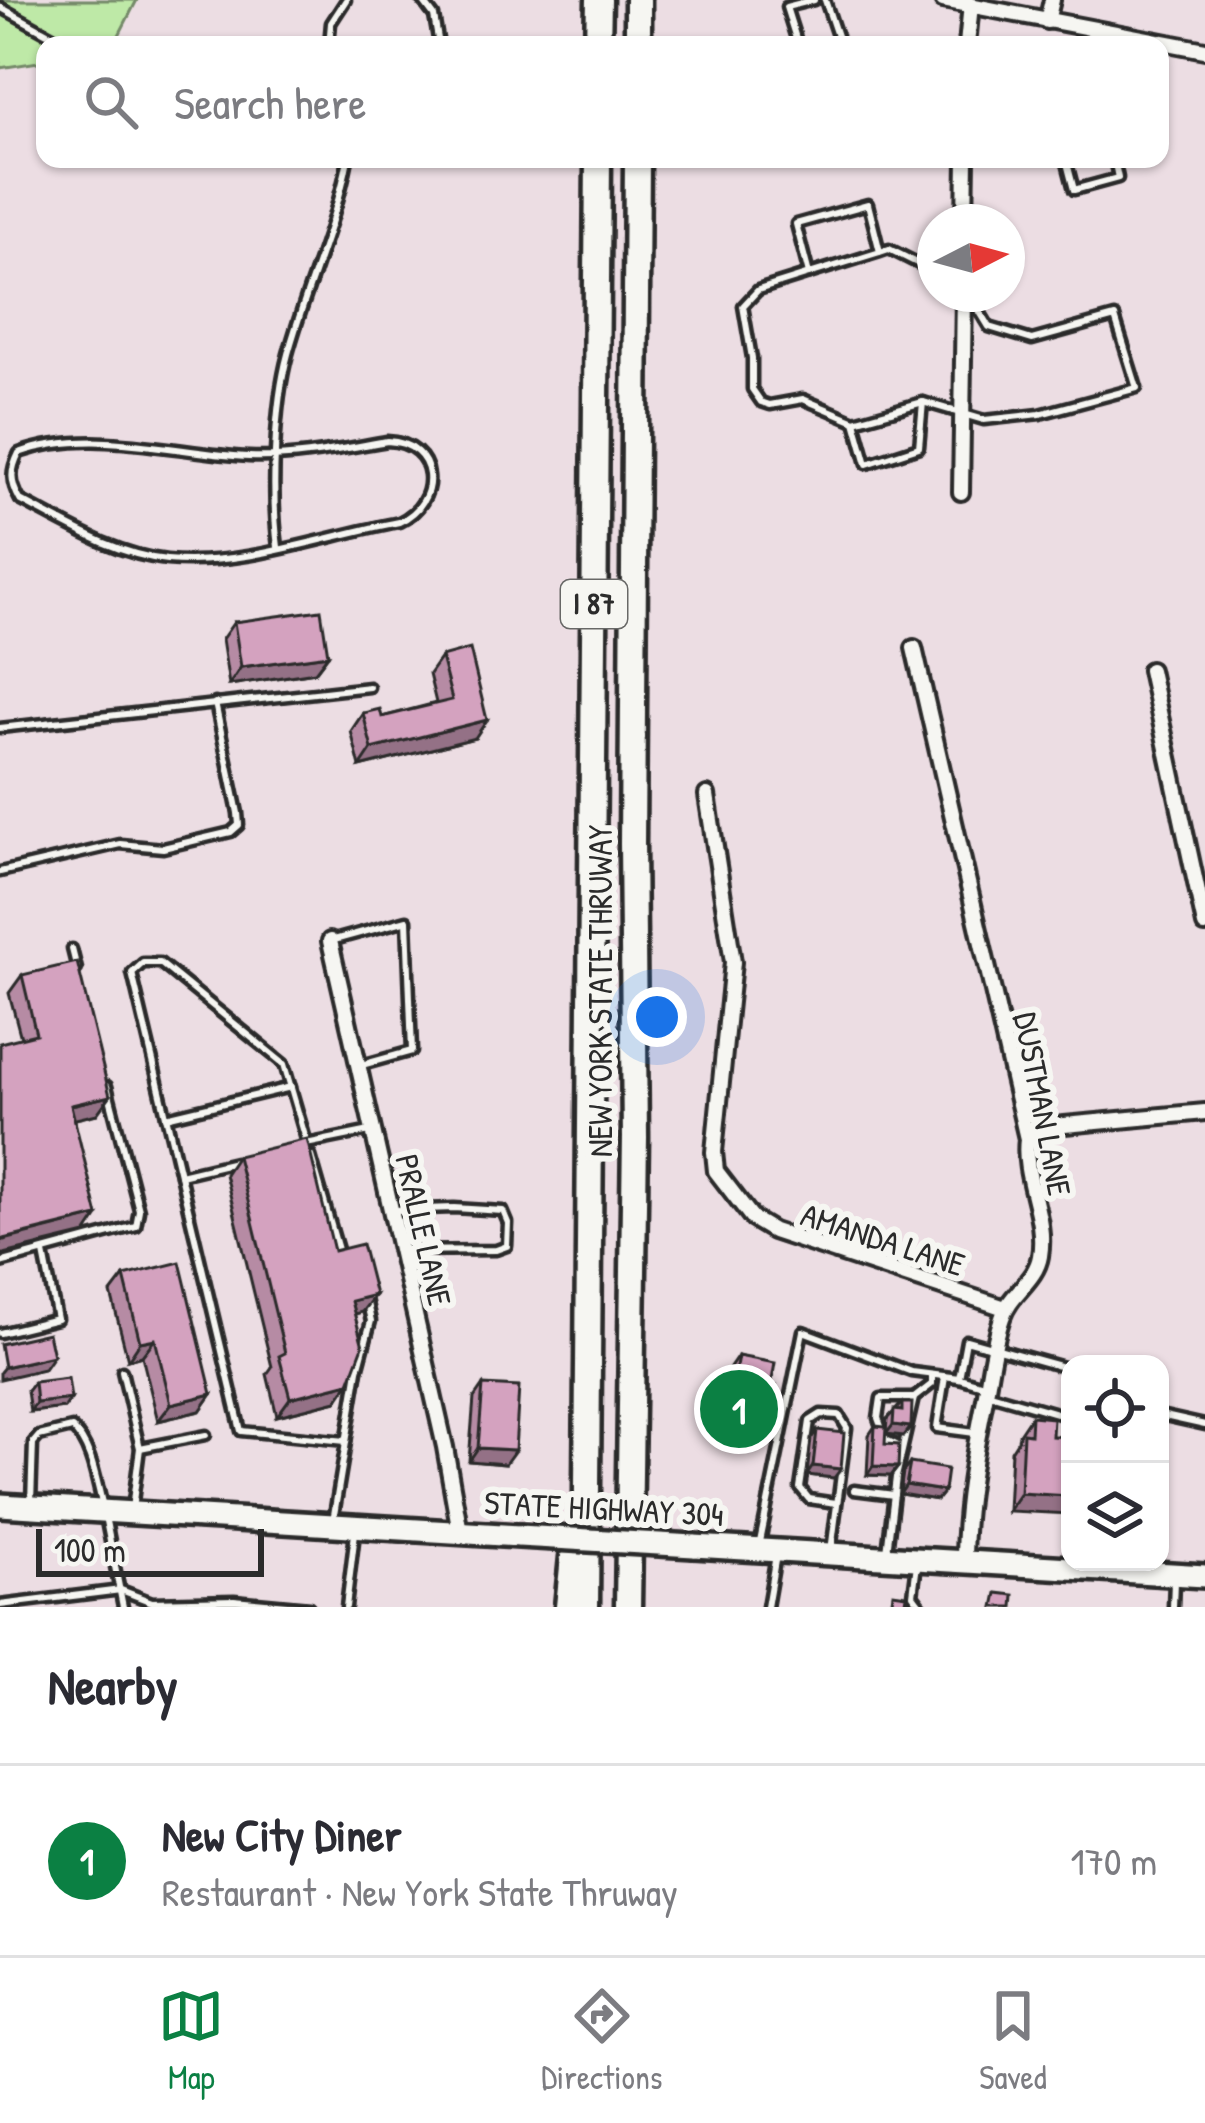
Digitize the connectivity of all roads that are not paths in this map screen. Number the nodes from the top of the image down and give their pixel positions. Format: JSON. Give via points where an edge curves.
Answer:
{"nodes":[{"id":1,"x":346,"y":0,"type":"edge"},
{"id":2,"x":422,"y":0,"type":"edge"},
{"id":3,"x":599,"y":0,"type":"edge"},
{"id":4,"x":638,"y":0,"type":"edge"},
{"id":5,"x":814,"y":0,"type":"edge"},
{"id":6,"x":825,"y":0,"type":"edge"},
{"id":7,"x":944,"y":0,"type":"edge"},
{"id":8,"x":1052,"y":0,"type":"edge"},
{"id":9,"x":972,"y":3,"type":"edge"},
{"id":10,"x":0,"y":7,"type":"edge"},
{"id":11,"x":1047,"y":21,"type":"junction"},
{"id":12,"x":53,"y":36,"type":"edge"},
{"id":13,"x":330,"y":36,"type":"edge"},
{"id":14,"x":437,"y":36,"type":"edge"},
{"id":15,"x":598,"y":36,"type":"edge"},
{"id":16,"x":638,"y":36,"type":"edge"},
{"id":17,"x":795,"y":36,"type":"edge"},
{"id":18,"x":837,"y":36,"type":"edge"},
{"id":19,"x":968,"y":36,"type":"edge"},
{"id":20,"x":1092,"y":36,"type":"edge"},
{"id":21,"x":1169,"y":46,"type":"edge"},
{"id":22,"x":1205,"y":50,"type":"edge"},
{"id":23,"x":345,"y":168,"type":"edge"},
{"id":24,"x":598,"y":168,"type":"edge"},
{"id":25,"x":637,"y":168,"type":"edge"},
{"id":26,"x":966,"y":168,"type":"edge"},
{"id":27,"x":1068,"y":168,"type":"edge"},
{"id":28,"x":1116,"y":168,"type":"edge"},
{"id":29,"x":965,"y":204,"type":"edge"},
{"id":30,"x":880,"y":252,"type":"junction"},
{"id":31,"x":917,"y":263,"type":"edge"},
{"id":32,"x":809,"y":274,"type":"junction"},
{"id":33,"x":966,"y":312,"type":"edge"},
{"id":34,"x":979,"y":312,"type":"edge"},
{"id":35,"x":923,"y":402,"type":"junction"},
{"id":36,"x":962,"y":413,"type":"junction"},
{"id":37,"x":854,"y":422,"type":"junction"},
{"id":38,"x":278,"y":456,"type":"junction"},
{"id":39,"x":961,"y":492,"type":"dead end"},
{"id":40,"x":278,"y":547,"type":"junction"},
{"id":41,"x":914,"y":648,"type":"dead end"},
{"id":42,"x":1150,"y":670,"type":"dead end"},
{"id":43,"x":369,"y":687,"type":"dead end"},
{"id":44,"x":215,"y":704,"type":"junction"},
{"id":45,"x":0,"y":728,"type":"edge"},
{"id":46,"x":707,"y":795,"type":"dead end"},
{"id":47,"x":0,"y":872,"type":"edge"},
{"id":48,"x":1205,"y":925,"type":"edge"},
{"id":49,"x":330,"y":941,"type":"joint"},
{"id":50,"x":72,"y":949,"type":"dead end"},
{"id":51,"x":78,"y":971,"type":"edge"},
{"id":52,"x":358,"y":1066,"type":"junction"},
{"id":53,"x":106,"y":1080,"type":"edge"},
{"id":54,"x":291,"y":1088,"type":"junction"},
{"id":55,"x":1205,"y":1112,"type":"edge"},
{"id":56,"x":166,"y":1117,"type":"junction"},
{"id":57,"x":373,"y":1130,"type":"junction"},
{"id":58,"x":1027,"y":1138,"type":"junction"},
{"id":59,"x":307,"y":1144,"type":"junction"},
{"id":60,"x":286,"y":1149,"type":"edge"},
{"id":61,"x":244,"y":1160,"type":"edge"},
{"id":62,"x":180,"y":1175,"type":"junction"},
{"id":63,"x":392,"y":1210,"type":"junction"},
{"id":64,"x":355,"y":1249,"type":"edge"},
{"id":65,"x":401,"y":1251,"type":"junction"},
{"id":66,"x":44,"y":1253,"type":"junction"},
{"id":67,"x":0,"y":1263,"type":"edge"},
{"id":68,"x":363,"y":1285,"type":"edge"},
{"id":69,"x":1005,"y":1308,"type":"junction"},
{"id":70,"x":0,"y":1334,"type":"edge"},
{"id":71,"x":995,"y":1346,"type":"junction"},
{"id":72,"x":1061,"y":1366,"type":"edge"},
{"id":73,"x":122,"y":1371,"type":"dead end"},
{"id":74,"x":932,"y":1375,"type":"junction"},
{"id":75,"x":945,"y":1377,"type":"junction"},
{"id":76,"x":959,"y":1378,"type":"junction"},
{"id":77,"x":987,"y":1390,"type":"junction"},
{"id":78,"x":914,"y":1398,"type":"junction"},
{"id":79,"x":588,"y":1412,"type":"junction"},
{"id":80,"x":1061,"y":1415,"type":"edge"},
{"id":81,"x":1169,"y":1417,"type":"edge"},
{"id":82,"x":1205,"y":1425,"type":"edge"},
{"id":83,"x":632,"y":1431,"type":"junction"},
{"id":84,"x":978,"y":1434,"type":"junction"},
{"id":85,"x":206,"y":1435,"type":"dead end"},
{"id":86,"x":346,"y":1441,"type":"junction"},
{"id":87,"x":140,"y":1448,"type":"junction"},
{"id":88,"x":903,"y":1448,"type":"junction"},
{"id":89,"x":854,"y":1490,"type":"dead end"},
{"id":90,"x":894,"y":1495,"type":"junction"},
{"id":91,"x":836,"y":1503,"type":"junction"},
{"id":92,"x":0,"y":1504,"type":"edge"},
{"id":93,"x":31,"y":1506,"type":"junction"},
{"id":94,"x":104,"y":1511,"type":"junction"},
{"id":95,"x":131,"y":1512,"type":"junction"},
{"id":96,"x":332,"y":1525,"type":"junction"},
{"id":97,"x":356,"y":1526,"type":"junction"},
{"id":98,"x":460,"y":1532,"type":"junction"},
{"id":99,"x":768,"y":1551,"type":"junction"},
{"id":100,"x":830,"y":1555,"type":"junction"},
{"id":101,"x":886,"y":1558,"type":"junction"},
{"id":102,"x":917,"y":1560,"type":"junction"},
{"id":103,"x":964,"y":1563,"type":"junction"},
{"id":104,"x":1061,"y":1565,"type":"edge"},
{"id":105,"x":1152,"y":1571,"type":"edge"},
{"id":106,"x":1174,"y":1575,"type":"junction"},
{"id":107,"x":1205,"y":1576,"type":"edge"},
{"id":108,"x":121,"y":1590,"type":"junction"},
{"id":109,"x":235,"y":1604,"type":"edge"},
{"id":110,"x":0,"y":1605,"type":"edge"},
{"id":111,"x":123,"y":1607,"type":"edge"},
{"id":112,"x":309,"y":1607,"type":"edge"},
{"id":113,"x":346,"y":1607,"type":"edge"},
{"id":114,"x":568,"y":1607,"type":"edge"},
{"id":115,"x":586,"y":1607,"type":"edge"},
{"id":116,"x":628,"y":1607,"type":"edge"},
{"id":117,"x":644,"y":1607,"type":"edge"},
{"id":118,"x":767,"y":1607,"type":"edge"},
{"id":119,"x":922,"y":1607,"type":"edge"},
{"id":120,"x":1173,"y":1607,"type":"edge"}],
"edges":[{"from":1,"to":13,"type":"lane"},
{"from":2,"to":14,"type":"lane"},
{"from":3,"to":15,"type":"highway"},
{"from":4,"to":16,"type":"highway"},
{"from":5,"to":17,"type":"lane","via":[[786,7]]},
{"from":6,"to":18,"type":"lane"},
{"from":7,"to":9,"type":"street"},
{"from":8,"to":11,"type":"street"},
{"from":9,"to":11,"type":"street"},
{"from":9,"to":19,"type":"street"},
{"from":10,"to":12,"type":"lane"},
{"from":11,"to":20,"type":"street"},
{"from":21,"to":22,"type":"street"},
{"from":23,"to":38,"type":"lane","via":[[288,353]]},
{"from":24,"to":79,"type":"highway","name":"NEW YORK STATE THRUWAY","number":"I 87"},
{"from":25,"to":83,"type":"highway","name":"NEW YORK STATE THRUWAY","number":"I 87"},
{"from":26,"to":29,"type":"street"},
{"from":27,"to":28,"type":"lane","via":[[1074,190],[1118,178]]},
{"from":30,"to":31,"type":"lane"},
{"from":30,"to":32,"type":"lane"},
{"from":30,"to":32,"type":"lane","via":[[868,204],[796,224]]},
{"from":32,"to":37,"type":"lane","via":[[746,300],[752,389],[770,405],[803,399]]},
{"from":33,"to":36,"type":"street"},
{"from":34,"to":36,"type":"lane","via":[[989,327],[1032,340],[1115,316],[1137,388],[1040,414],[984,420]]},
{"from":35,"to":36,"type":"lane"},
{"from":35,"to":37,"type":"lane"},
{"from":35,"to":37,"type":"lane","via":[[920,447],[867,464]]},
{"from":36,"to":39,"type":"street"},
{"from":38,"to":40,"type":"lane"},
{"from":38,"to":40,"type":"lane","via":[[404,441],[419,450],[430,480],[416,514],[399,522]]},
{"from":38,"to":40,"type":"lane","via":[[62,444],[19,453],[11,484],[20,500],[129,552],[205,560]]},
{"from":41,"to":58,"type":"street","name":"DUSTMAN LANE"},
{"from":42,"to":48,"type":"street"},
{"from":43,"to":44,"type":"lane"},
{"from":44,"to":45,"type":"lane"},
{"from":44,"to":47,"type":"lane","via":[[238,812],[231,832],[163,848],[119,844]]},
{"from":46,"to":69,"type":"street","name":"AMANDA LANE","via":[[733,962],[716,1171],[772,1232]]},
{"from":49,"to":52,"type":"street","name":"PRALLE LANE"},
{"from":49,"to":52,"type":"lane","via":[[407,920],[412,1051]]},
{"from":50,"to":51,"type":"lane"},
{"from":52,"to":57,"type":"street","name":"PRALLE LANE"},
{"from":53,"to":66,"type":"lane","via":[[139,1220]]},
{"from":54,"to":56,"type":"lane"},
{"from":54,"to":56,"type":"lane","via":[[284,1064],[160,963],[143,963],[132,973]]},
{"from":54,"to":59,"type":"lane"},
{"from":55,"to":58,"type":"street","via":[[1054,1126]]},
{"from":56,"to":62,"type":"lane"},
{"from":57,"to":59,"type":"lane"},
{"from":57,"to":63,"type":"street","name":"PRALLE LANE"},
{"from":58,"to":69,"type":"street","name":"DUSTMAN LANE","via":[[1040,1260]]},
{"from":59,"to":60,"type":"lane"},
{"from":59,"to":64,"type":"lane","via":[[339,1252]]},
{"from":61,"to":62,"type":"lane"},
{"from":62,"to":86,"type":"lane","via":[[241,1431]]},
{"from":63,"to":65,"type":"street","name":"PRALLE LANE"},
{"from":63,"to":65,"type":"lane","via":[[502,1211],[508,1223],[507,1246],[496,1250]]},
{"from":65,"to":98,"type":"street","name":"PRALLE LANE"},
{"from":66,"to":67,"type":"lane"},
{"from":66,"to":70,"type":"lane","via":[[57,1319]]},
{"from":68,"to":86,"type":"lane","via":[[371,1321]]},
{"from":69,"to":71,"type":"street","name":"DUSTMAN LANE"},
{"from":71,"to":72,"type":"lane"},
{"from":71,"to":76,"type":"lane","via":[[966,1340]]},
{"from":71,"to":77,"type":"street","name":"DUSTMAN LANE"},
{"from":73,"to":87,"type":"lane"},
{"from":74,"to":75,"type":"lane"},
{"from":74,"to":78,"type":"lane"},
{"from":74,"to":99,"type":"lane","via":[[803,1330]]},
{"from":75,"to":76,"type":"lane"},
{"from":75,"to":84,"type":"lane","via":[[937,1428]]},
{"from":76,"to":77,"type":"lane"},
{"from":77,"to":80,"type":"lane"},
{"from":77,"to":84,"type":"street","name":"DUSTMAN LANE"},
{"from":78,"to":88,"type":"lane"},
{"from":78,"to":88,"type":"lane","via":[[881,1398],[886,1440]]},
{"from":79,"to":114,"type":"highway"},
{"from":79,"to":115,"type":"highway","name":"NEW YORK STATE THRUWAY","number":"I 87"},
{"from":81,"to":82,"type":"lane"},
{"from":83,"to":116,"type":"highway","name":"NEW YORK STATE THRUWAY","number":"I 87"},
{"from":83,"to":117,"type":"highway"},
{"from":84,"to":103,"type":"street","name":"DUSTMAN LANE"},
{"from":85,"to":87,"type":"lane"},
{"from":86,"to":96,"type":"lane"},
{"from":87,"to":95,"type":"lane"},
{"from":88,"to":90,"type":"lane"},
{"from":89,"to":90,"type":"lane"},
{"from":90,"to":101,"type":"lane"},
{"from":91,"to":91,"type":"lane","via":[[847,1428],[839,1415],[815,1415],[800,1488],[809,1499]]},
{"from":91,"to":100,"type":"lane"},
{"from":92,"to":93,"type":"main road","name":"STATE HIGHWAY 304"},
{"from":93,"to":94,"type":"main road","name":"STATE HIGHWAY 304"},
{"from":93,"to":94,"type":"lane","via":[[33,1443],[71,1428]]},
{"from":94,"to":95,"type":"main road","name":"STATE HIGHWAY 304"},
{"from":94,"to":108,"type":"lane"},
{"from":95,"to":96,"type":"main road","name":"STATE HIGHWAY 304"},
{"from":96,"to":97,"type":"main road","name":"STATE HIGHWAY 304"},
{"from":97,"to":98,"type":"main road","name":"STATE HIGHWAY 304"},
{"from":97,"to":113,"type":"lane"},
{"from":98,"to":99,"type":"main road","name":"STATE HIGHWAY 304","bridge":true},
{"from":99,"to":100,"type":"main road","name":"STATE HIGHWAY 304"},
{"from":99,"to":118,"type":"lane"},
{"from":100,"to":101,"type":"main road","name":"STATE HIGHWAY 304"},
{"from":101,"to":102,"type":"main road","name":"STATE HIGHWAY 304"},
{"from":102,"to":103,"type":"main road","name":"STATE HIGHWAY 304"},
{"from":102,"to":119,"type":"lane","via":[[913,1595]]},
{"from":103,"to":104,"type":"main road","name":"STATE HIGHWAY 304"},
{"from":105,"to":106,"type":"main road","name":"STATE HIGHWAY 304"},
{"from":106,"to":107,"type":"main road","name":"STATE HIGHWAY 304"},
{"from":106,"to":120,"type":"lane"},
{"from":108,"to":109,"type":"lane","via":[[152,1602]]},
{"from":108,"to":110,"type":"lane"},
{"from":108,"to":111,"type":"lane"},
{"from":109,"to":112,"type":"lane"}]}
